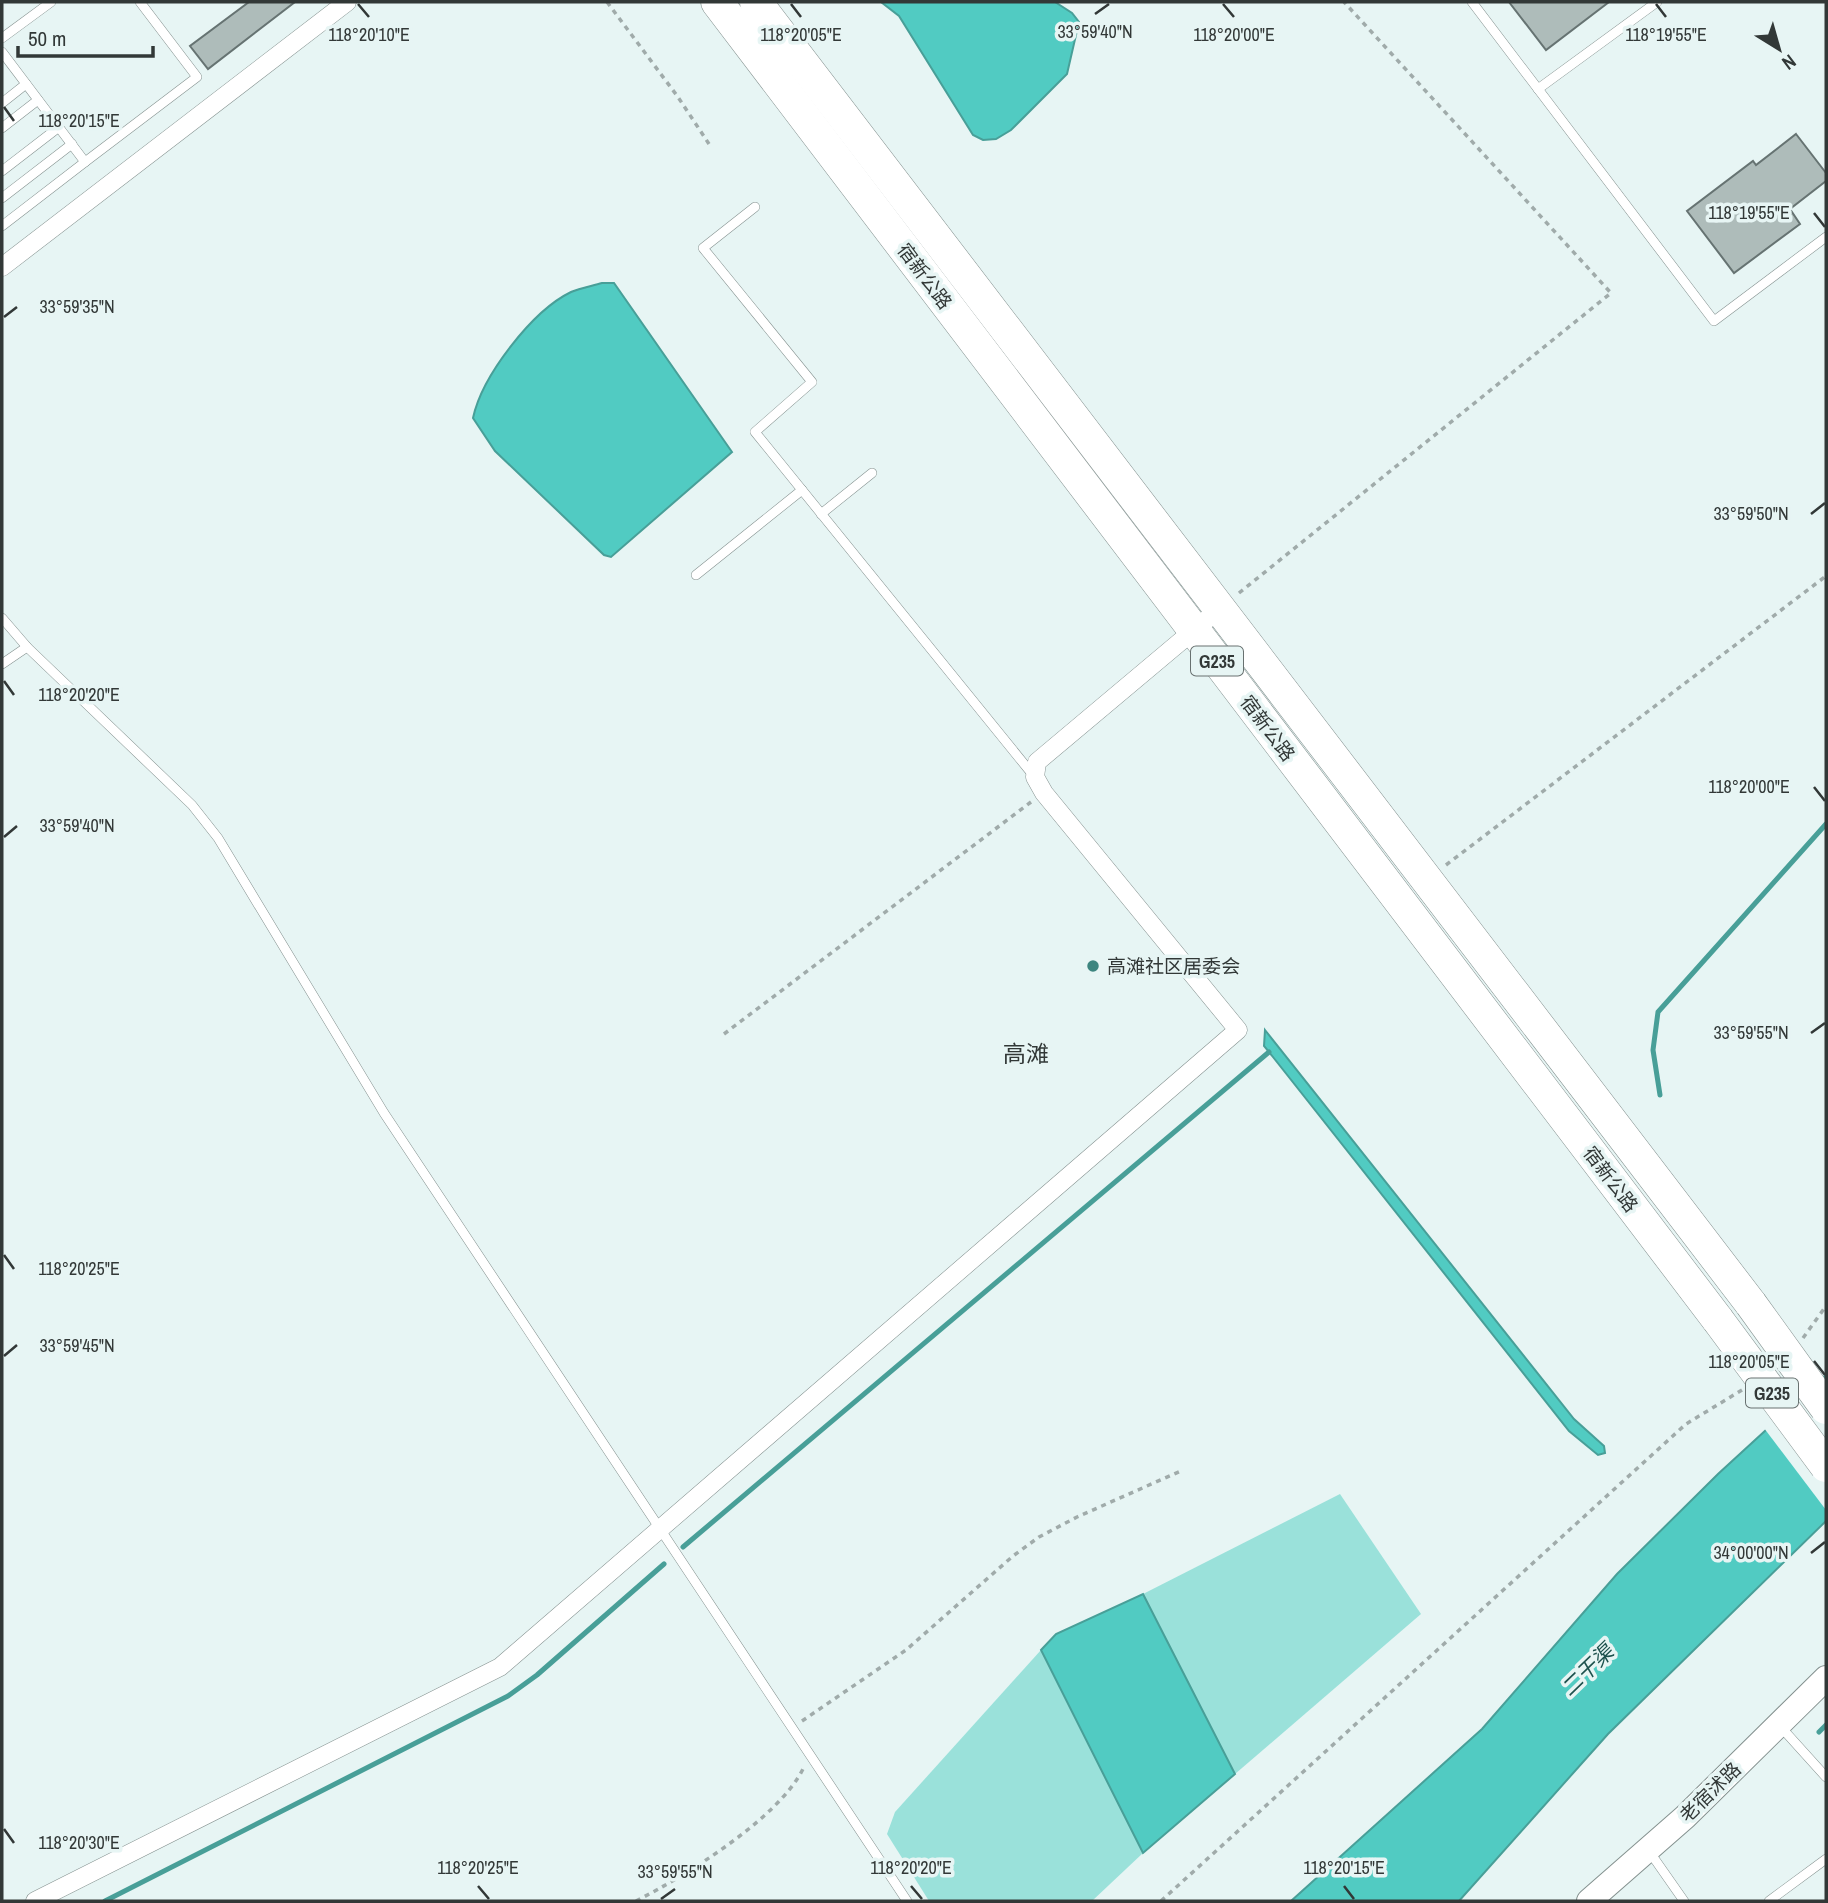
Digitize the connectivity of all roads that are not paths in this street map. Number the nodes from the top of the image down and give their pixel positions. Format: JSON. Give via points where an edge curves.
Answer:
{"nodes":[{"id":1,"x":51,"y":2,"type":"edge"},
{"id":2,"x":140,"y":2,"type":"edge"},
{"id":3,"x":347,"y":2,"type":"edge"},
{"id":4,"x":717,"y":2,"type":"edge"},
{"id":5,"x":756,"y":2,"type":"edge"},
{"id":6,"x":1472,"y":2,"type":"edge"},
{"id":7,"x":1657,"y":2,"type":"edge"},
{"id":8,"x":38,"y":6,"type":"edge"},
{"id":9,"x":2,"y":38,"type":"edge"},
{"id":10,"x":2,"y":52,"type":"edge"},
{"id":11,"x":26,"y":84,"type":"junction"},
{"id":12,"x":1538,"y":89,"type":"junction"},
{"id":13,"x":38,"y":100,"type":"junction"},
{"id":14,"x":2,"y":103,"type":"edge"},
{"id":15,"x":59,"y":127,"type":"junction"},
{"id":16,"x":2,"y":128,"type":"edge"},
{"id":17,"x":72,"y":144,"type":"junction"},
{"id":18,"x":85,"y":162,"type":"junction"},
{"id":19,"x":2,"y":170,"type":"edge"},
{"id":20,"x":2,"y":198,"type":"edge"},
{"id":21,"x":755,"y":207,"type":"dead end"},
{"id":22,"x":2,"y":226,"type":"edge"},
{"id":23,"x":1826,"y":237,"type":"edge"},
{"id":24,"x":2,"y":267,"type":"edge"},
{"id":25,"x":872,"y":473,"type":"dead end"},
{"id":26,"x":802,"y":490,"type":"junction"},
{"id":27,"x":821,"y":514,"type":"junction"},
{"id":28,"x":696,"y":575,"type":"dead end"},
{"id":29,"x":1218,"y":610,"type":"junction"},
{"id":30,"x":2,"y":618,"type":"edge"},
{"id":31,"x":1193,"y":629,"type":"junction"},
{"id":32,"x":27,"y":647,"type":"junction"},
{"id":33,"x":2,"y":664,"type":"edge"},
{"id":34,"x":1039,"y":785,"type":"junction"},
{"id":35,"x":1826,"y":1408,"type":"edge"},
{"id":36,"x":1826,"y":1466,"type":"edge"},
{"id":37,"x":659,"y":1529,"type":"junction"},
{"id":38,"x":1826,"y":1678,"type":"edge"},
{"id":39,"x":1779,"y":1725,"type":"junction"},
{"id":40,"x":1826,"y":1777,"type":"edge"},
{"id":41,"x":1648,"y":1850,"type":"junction"},
{"id":42,"x":1826,"y":1859,"type":"edge"},
{"id":43,"x":35,"y":1901,"type":"edge"},
{"id":44,"x":906,"y":1901,"type":"edge"},
{"id":45,"x":1589,"y":1901,"type":"edge"},
{"id":46,"x":1684,"y":1901,"type":"edge"},
{"id":47,"x":1769,"y":1901,"type":"edge"}],
"edges":[{"from":1,"to":8,"type":"lane"},
{"from":2,"to":18,"type":"lane","via":[[197,77]]},
{"from":3,"to":24,"type":"street"},
{"from":4,"to":31,"type":"highway","name":"宿新公路","number":"G235"},
{"from":5,"to":29,"type":"highway","name":"宿新公路","number":"G235"},
{"from":6,"to":12,"type":"lane"},
{"from":7,"to":12,"type":"lane"},
{"from":8,"to":9,"type":"lane"},
{"from":10,"to":11,"type":"lane"},
{"from":11,"to":13,"type":"lane"},
{"from":11,"to":14,"type":"lane"},
{"from":12,"to":23,"type":"lane","via":[[1714,321]]},
{"from":13,"to":15,"type":"lane"},
{"from":13,"to":16,"type":"lane"},
{"from":15,"to":17,"type":"lane"},
{"from":15,"to":19,"type":"lane"},
{"from":17,"to":18,"type":"lane"},
{"from":17,"to":20,"type":"lane"},
{"from":18,"to":22,"type":"lane"},
{"from":21,"to":26,"type":"lane","via":[[703,248],[812,382],[755,432]]},
{"from":25,"to":27,"type":"lane"},
{"from":26,"to":27,"type":"lane"},
{"from":26,"to":28,"type":"lane"},
{"from":27,"to":34,"type":"lane"},
{"from":29,"to":31,"type":"street"},
{"from":29,"to":35,"type":"highway","name":"宿新公路","number":"G235","bridge":true},
{"from":30,"to":32,"type":"lane"},
{"from":31,"to":34,"type":"street","via":[[1037,762]]},
{"from":31,"to":36,"type":"highway","name":"宿新公路","number":"G235","bridge":true},
{"from":32,"to":33,"type":"lane"},
{"from":32,"to":37,"type":"lane","via":[[192,805],[218,838],[384,1113]]},
{"from":34,"to":37,"type":"street","via":[[1238,1030]]},
{"from":37,"to":43,"type":"street","via":[[500,1667]]},
{"from":37,"to":44,"type":"lane"},
{"from":38,"to":39,"type":"main road","name":"老宿沭路"},
{"from":39,"to":40,"type":"lane"},
{"from":39,"to":41,"type":"main road","name":"老宿沭路"},
{"from":41,"to":45,"type":"main road","name":"老宿沭路"},
{"from":41,"to":46,"type":"lane"},
{"from":42,"to":47,"type":"lane"}]}
